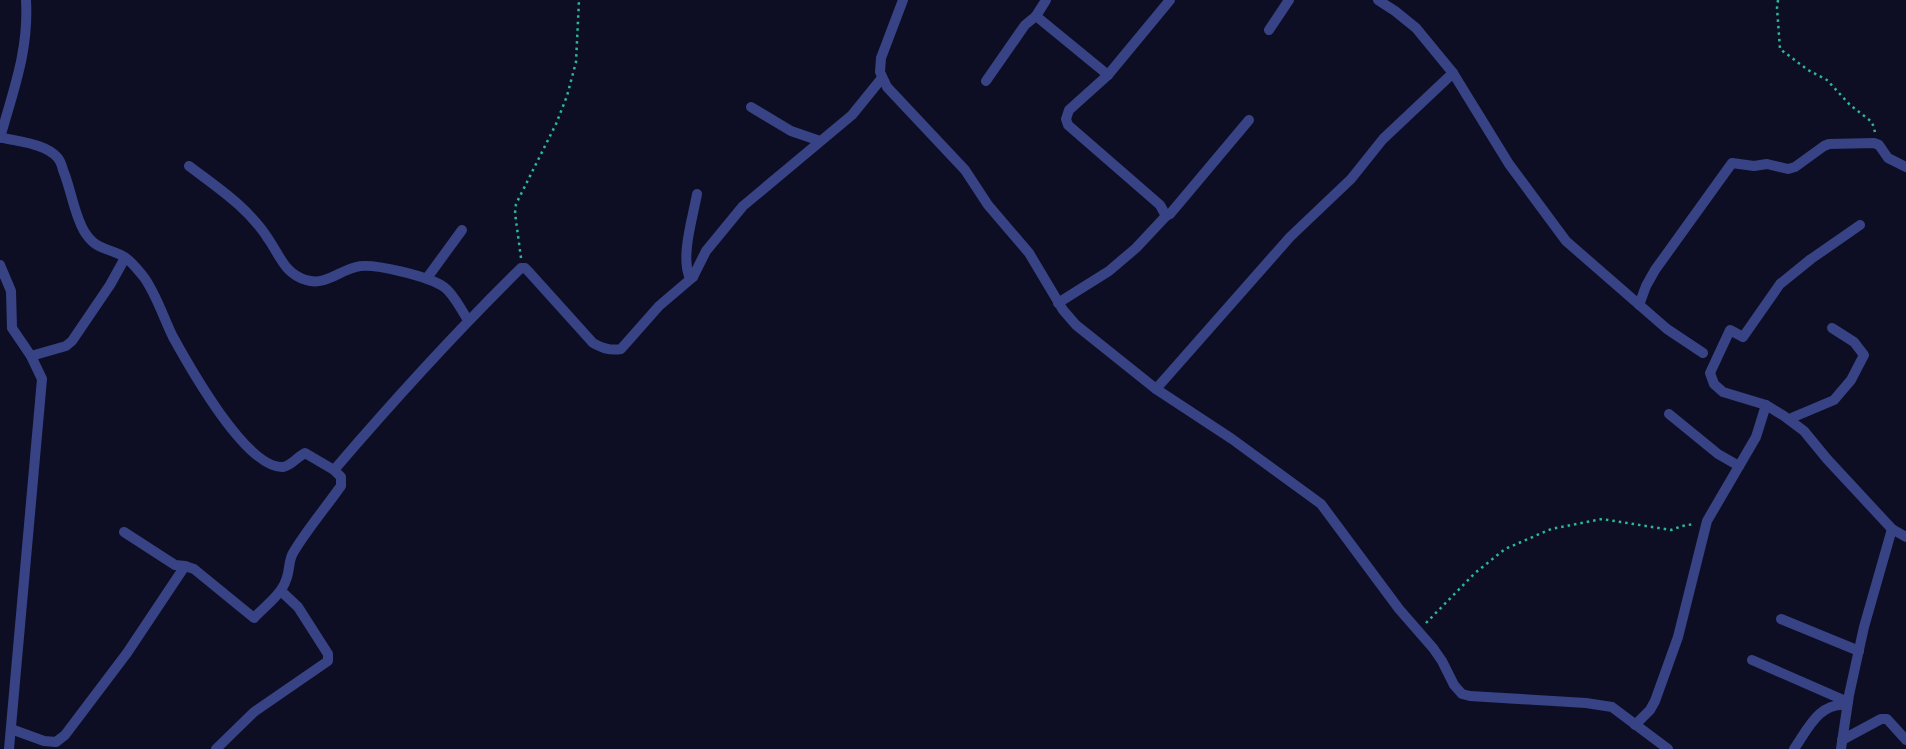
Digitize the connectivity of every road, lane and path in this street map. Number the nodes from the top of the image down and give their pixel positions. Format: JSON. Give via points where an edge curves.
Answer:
{"nodes":[{"id":1,"x":26,"y":0,"type":"edge"},
{"id":2,"x":579,"y":0,"type":"edge"},
{"id":3,"x":902,"y":0,"type":"edge"},
{"id":4,"x":1046,"y":0,"type":"edge"},
{"id":5,"x":1170,"y":0,"type":"edge"},
{"id":6,"x":1289,"y":0,"type":"edge"},
{"id":7,"x":1378,"y":0,"type":"edge"},
{"id":8,"x":1778,"y":0,"type":"edge"},
{"id":9,"x":1036,"y":16,"type":"junction"},
{"id":10,"x":1268,"y":30,"type":"dead end"},
{"id":11,"x":1452,"y":73,"type":"junction"},
{"id":12,"x":1108,"y":75,"type":"junction"},
{"id":13,"x":882,"y":78,"type":"junction"},
{"id":14,"x":986,"y":80,"type":"dead end"},
{"id":15,"x":751,"y":107,"type":"dead end"},
{"id":16,"x":1249,"y":120,"type":"dead end"},
{"id":17,"x":1,"y":134,"type":"edge"},
{"id":18,"x":820,"y":141,"type":"junction"},
{"id":19,"x":1874,"y":143,"type":"junction"},
{"id":20,"x":189,"y":166,"type":"dead end"},
{"id":21,"x":1906,"y":167,"type":"edge"},
{"id":22,"x":697,"y":194,"type":"dead end"},
{"id":23,"x":1166,"y":216,"type":"junction"},
{"id":24,"x":1860,"y":225,"type":"dead end"},
{"id":25,"x":462,"y":230,"type":"dead end"},
{"id":26,"x":125,"y":258,"type":"junction"},
{"id":27,"x":0,"y":265,"type":"edge"},
{"id":28,"x":522,"y":268,"type":"junction"},
{"id":29,"x":427,"y":278,"type":"junction"},
{"id":30,"x":693,"y":278,"type":"junction"},
{"id":31,"x":1058,"y":303,"type":"junction"},
{"id":32,"x":1639,"y":305,"type":"junction"},
{"id":33,"x":468,"y":320,"type":"junction"},
{"id":34,"x":1832,"y":328,"type":"dead end"},
{"id":35,"x":1703,"y":353,"type":"dead end"},
{"id":36,"x":31,"y":356,"type":"junction"},
{"id":37,"x":1156,"y":389,"type":"junction"},
{"id":38,"x":1766,"y":405,"type":"junction"},
{"id":39,"x":1668,"y":414,"type":"dead end"},
{"id":40,"x":1789,"y":419,"type":"junction"},
{"id":41,"x":1739,"y":466,"type":"junction"},
{"id":42,"x":334,"y":470,"type":"junction"},
{"id":43,"x":1707,"y":522,"type":"junction"},
{"id":44,"x":1892,"y":529,"type":"junction"},
{"id":45,"x":124,"y":532,"type":"dead end"},
{"id":46,"x":1906,"y":537,"type":"edge"},
{"id":47,"x":185,"y":566,"type":"junction"},
{"id":48,"x":281,"y":591,"type":"junction"},
{"id":49,"x":1781,"y":619,"type":"dead end"},
{"id":50,"x":1418,"y":631,"type":"junction"},
{"id":51,"x":1859,"y":651,"type":"junction"},
{"id":52,"x":1752,"y":660,"type":"dead end"},
{"id":53,"x":1848,"y":704,"type":"junction"},
{"id":54,"x":1634,"y":725,"type":"junction"},
{"id":55,"x":11,"y":730,"type":"junction"},
{"id":56,"x":1906,"y":740,"type":"edge"},
{"id":57,"x":1842,"y":745,"type":"edge"},
{"id":58,"x":9,"y":749,"type":"edge"},
{"id":59,"x":216,"y":749,"type":"edge"},
{"id":60,"x":1668,"y":749,"type":"edge"},
{"id":61,"x":1794,"y":749,"type":"edge"}],
"edges":[{"from":1,"to":17,"type":"street","via":[[27,24],[17,83]]},
{"from":2,"to":28,"type":"path","via":[[576,62],[567,96],[516,204]]},
{"from":3,"to":13,"type":"street","via":[[881,58]]},
{"from":4,"to":9,"type":"street"},
{"from":5,"to":12,"type":"street"},
{"from":6,"to":10,"type":"street"},
{"from":7,"to":11,"type":"street","via":[[1416,28]]},
{"from":8,"to":19,"type":"path","via":[[1780,49],[1827,80],[1850,105],[1872,122],[1876,129]]},
{"from":9,"to":12,"type":"street"},
{"from":9,"to":14,"type":"street","via":[[1025,25]]},
{"from":11,"to":32,"type":"street","via":[[1509,164],[1566,241]]},
{"from":11,"to":37,"type":"street","via":[[1383,140],[1351,179],[1290,237]]},
{"from":12,"to":23,"type":"street","via":[[1069,110],[1068,125],[1160,205]]},
{"from":13,"to":18,"type":"street","via":[[852,115]]},
{"from":13,"to":31,"type":"street","via":[[965,170],[988,205],[1029,252]]},
{"from":15,"to":18,"type":"street","via":[[791,131]]},
{"from":16,"to":23,"type":"street"},
{"from":17,"to":26,"type":"street","via":[[46,149],[58,158],[82,229],[90,242]]},
{"from":18,"to":30,"type":"street","via":[[743,206],[706,251]]},
{"from":19,"to":21,"type":"street","via":[[1888,158]]},
{"from":19,"to":32,"type":"street","via":[[1830,144],[1788,169],[1767,164],[1732,163],[1655,270]]},
{"from":20,"to":29,"type":"street","via":[[252,216],[283,265],[306,280],[331,279],[368,265]]},
{"from":22,"to":30,"type":"street","via":[[686,252],[687,270]]},
{"from":23,"to":31,"type":"street","via":[[1109,271]]},
{"from":24,"to":38,"type":"street","via":[[1780,284],[1743,338],[1730,330],[1710,373],[1714,384],[1723,392]]},
{"from":25,"to":29,"type":"street"},
{"from":26,"to":36,"type":"street","via":[[72,341],[66,346]]},
{"from":26,"to":42,"type":"street","via":[[144,278],[212,403],[252,451],[271,464],[282,467],[305,453]]},
{"from":27,"to":36,"type":"street","via":[[11,291],[12,328]]},
{"from":28,"to":30,"type":"street","via":[[593,343],[614,350],[626,345],[659,306]]},
{"from":28,"to":33,"type":"street"},
{"from":29,"to":33,"type":"street","via":[[446,288]]},
{"from":31,"to":37,"type":"street","via":[[1076,324]]},
{"from":32,"to":35,"type":"street"},
{"from":33,"to":42,"type":"street"},
{"from":34,"to":40,"type":"street","via":[[1854,342],[1864,355],[1851,380],[1834,400]]},
{"from":36,"to":55,"type":"street","via":[[42,379]]},
{"from":37,"to":50,"type":"street","via":[[1322,504]]},
{"from":38,"to":40,"type":"street"},
{"from":38,"to":41,"type":"street","via":[[1756,437]]},
{"from":39,"to":41,"type":"street","via":[[1718,454]]},
{"from":40,"to":44,"type":"street","via":[[1804,430],[1826,459]]},
{"from":41,"to":43,"type":"street"},
{"from":42,"to":48,"type":"street","via":[[340,474],[341,486],[293,553]]},
{"from":43,"to":50,"type":"path","via":[[1671,530],[1602,519],[1544,532],[1505,549],[1475,573]]},
{"from":43,"to":54,"type":"street","via":[[1678,637],[1655,701]]},
{"from":44,"to":46,"type":"street"},
{"from":44,"to":51,"type":"street"},
{"from":45,"to":47,"type":"street","via":[[175,565]]},
{"from":47,"to":48,"type":"street","via":[[194,569],[254,618]]},
{"from":47,"to":55,"type":"street","via":[[127,653],[65,735],[56,742],[44,741]]},
{"from":48,"to":59,"type":"street","via":[[298,607],[328,654],[328,661],[254,712]]},
{"from":49,"to":51,"type":"street"},
{"from":50,"to":54,"type":"street","via":[[1433,648],[1454,686],[1462,694],[1612,707]]},
{"from":51,"to":53,"type":"street"},
{"from":52,"to":53,"type":"street"},
{"from":53,"to":57,"type":"street"},
{"from":53,"to":61,"type":"street","via":[[1826,708],[1815,718]]},
{"from":54,"to":60,"type":"street"},
{"from":55,"to":58,"type":"street"},
{"from":56,"to":57,"type":"street","via":[[1888,719],[1881,719]]}]}
